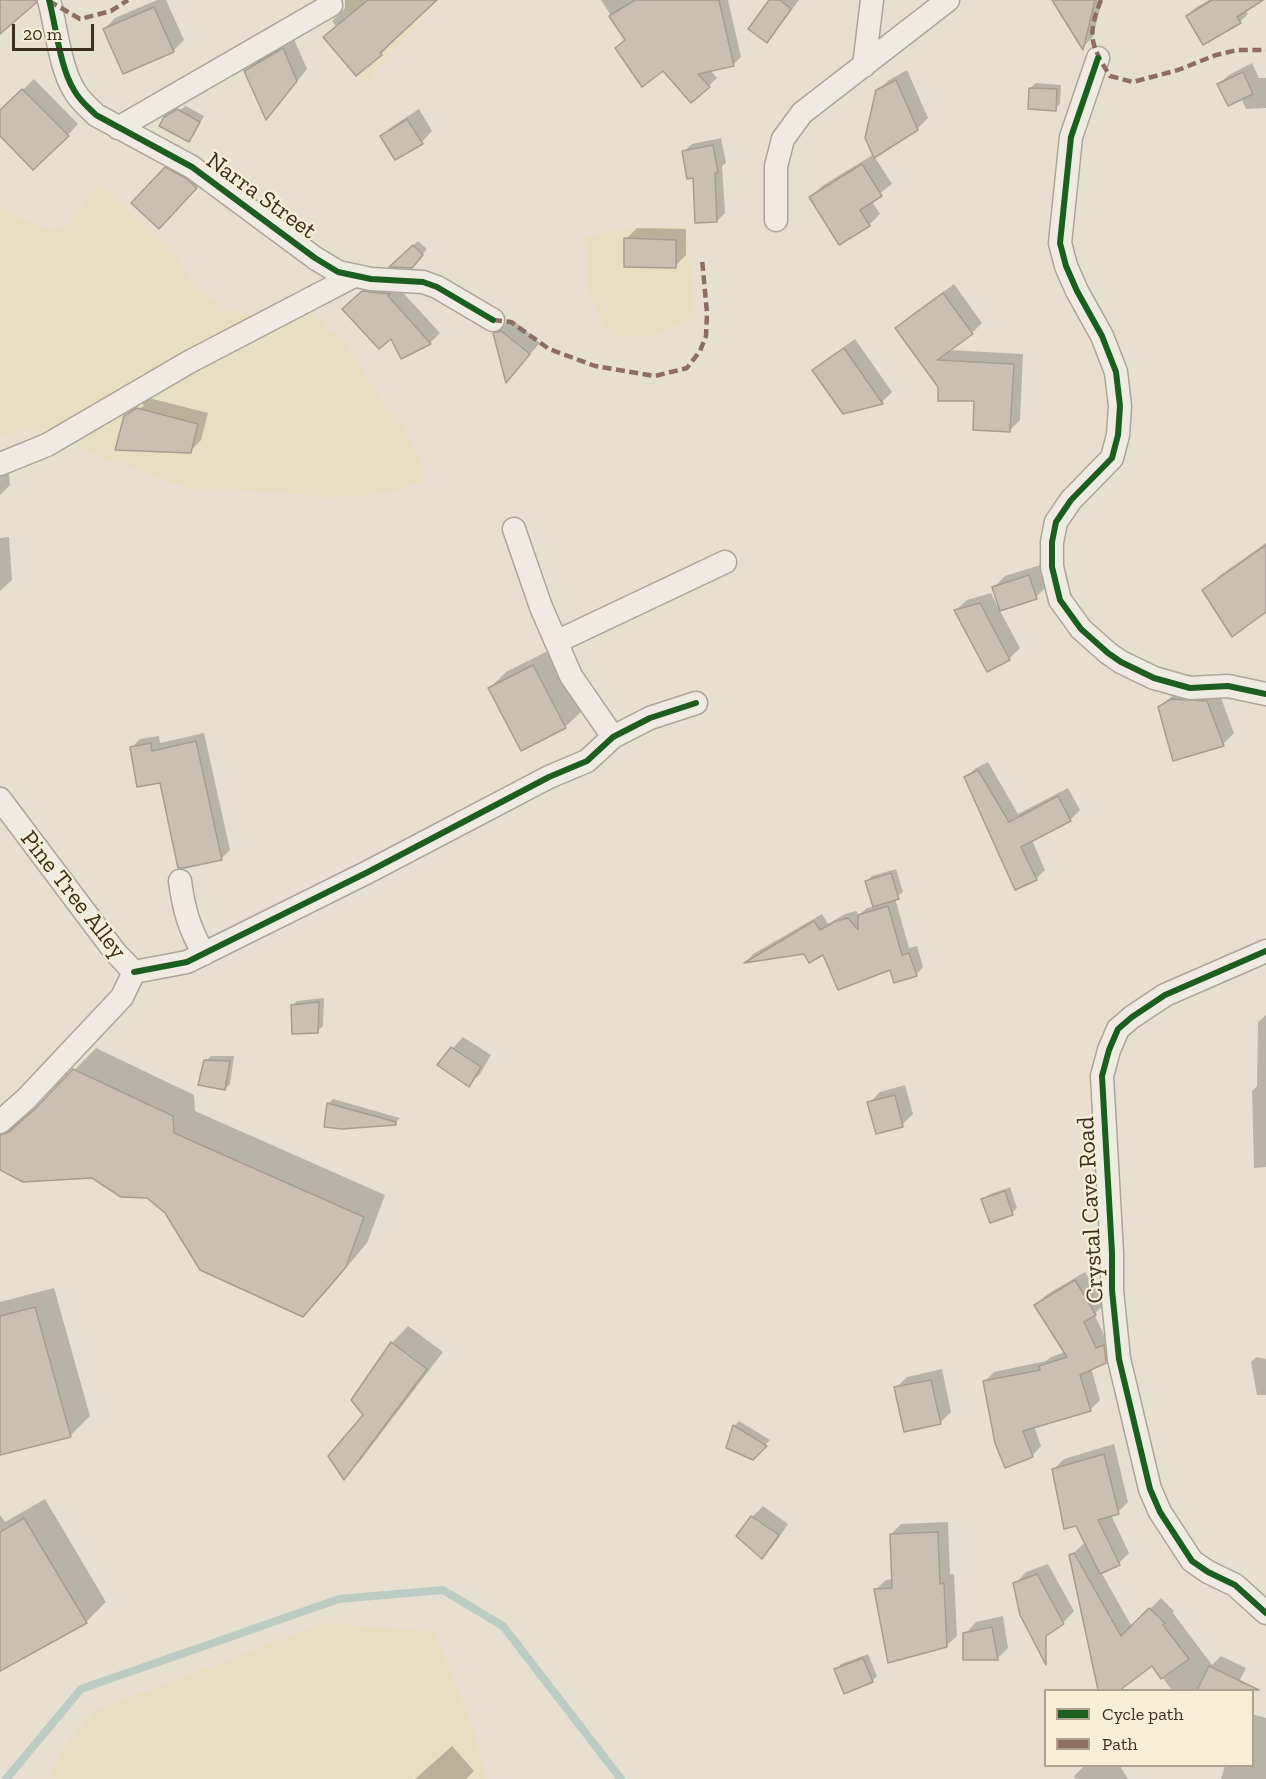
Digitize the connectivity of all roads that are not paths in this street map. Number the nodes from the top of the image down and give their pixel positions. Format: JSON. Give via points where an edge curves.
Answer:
{"nodes":[{"id":1,"x":49,"y":0,"type":"edge"},
{"id":2,"x":872,"y":0,"type":"edge"},
{"id":3,"x":944,"y":1,"type":"edge"},
{"id":4,"x":330,"y":5,"type":"dead end"},
{"id":5,"x":1098,"y":58,"type":"dead end"},
{"id":6,"x":864,"y":66,"type":"junction"},
{"id":7,"x":118,"y":128,"type":"junction"},
{"id":8,"x":776,"y":220,"type":"dead end"},
{"id":9,"x":354,"y":276,"type":"junction"},
{"id":10,"x":493,"y":320,"type":"dead end"},
{"id":11,"x":0,"y":464,"type":"edge"},
{"id":12,"x":514,"y":529,"type":"dead end"},
{"id":13,"x":725,"y":562,"type":"dead end"},
{"id":14,"x":556,"y":642,"type":"junction"},
{"id":15,"x":1266,"y":694,"type":"edge"},
{"id":16,"x":696,"y":703,"type":"dead end"},
{"id":17,"x":613,"y":738,"type":"junction"},
{"id":18,"x":0,"y":799,"type":"edge"},
{"id":19,"x":180,"y":881,"type":"dead end"},
{"id":20,"x":1266,"y":951,"type":"edge"},
{"id":21,"x":204,"y":954,"type":"junction"},
{"id":22,"x":134,"y":972,"type":"junction"},
{"id":23,"x":0,"y":1122,"type":"edge"},
{"id":24,"x":1266,"y":1612,"type":"edge"}],
"edges":[{"from":1,"to":7,"type":"street","name":"Narra Street","via":[[73,89],[96,115]]},
{"from":2,"to":6,"type":"street"},
{"from":3,"to":6,"type":"street"},
{"from":4,"to":7,"type":"street"},
{"from":5,"to":15,"type":"street","via":[[1071,137],[1060,243],[1070,274],[1116,372],[1118,435],[1112,458],[1071,500],[1056,522],[1052,567],[1060,600],[1081,629],[1108,653],[1154,678],[1190,688],[1228,686]]},
{"from":6,"to":8,"type":"street","via":[[802,113],[783,138],[776,166]]},
{"from":7,"to":9,"type":"street","name":"Narra Street","via":[[192,167],[315,258]]},
{"from":9,"to":10,"type":"street","name":"Narra Street","via":[[423,282]]},
{"from":9,"to":11,"type":"street","via":[[189,362],[47,445]]},
{"from":12,"to":14,"type":"street"},
{"from":13,"to":14,"type":"street"},
{"from":14,"to":17,"type":"street","via":[[571,676]]},
{"from":16,"to":17,"type":"street","via":[[650,718]]},
{"from":17,"to":21,"type":"street","via":[[587,761]]},
{"from":18,"to":22,"type":"street","name":"Pine Tree Alley"},
{"from":19,"to":21,"type":"street","via":[[190,930]]},
{"from":20,"to":24,"type":"street","name":"Crystal Cave Road","via":[[1165,996],[1132,1017],[1118,1029],[1102,1076],[1119,1359],[1150,1489],[1192,1562],[1235,1585]]},
{"from":21,"to":22,"type":"street","via":[[187,963]]},
{"from":22,"to":23,"type":"street","name":"Pine Tree Alley","via":[[122,997]]}]}
